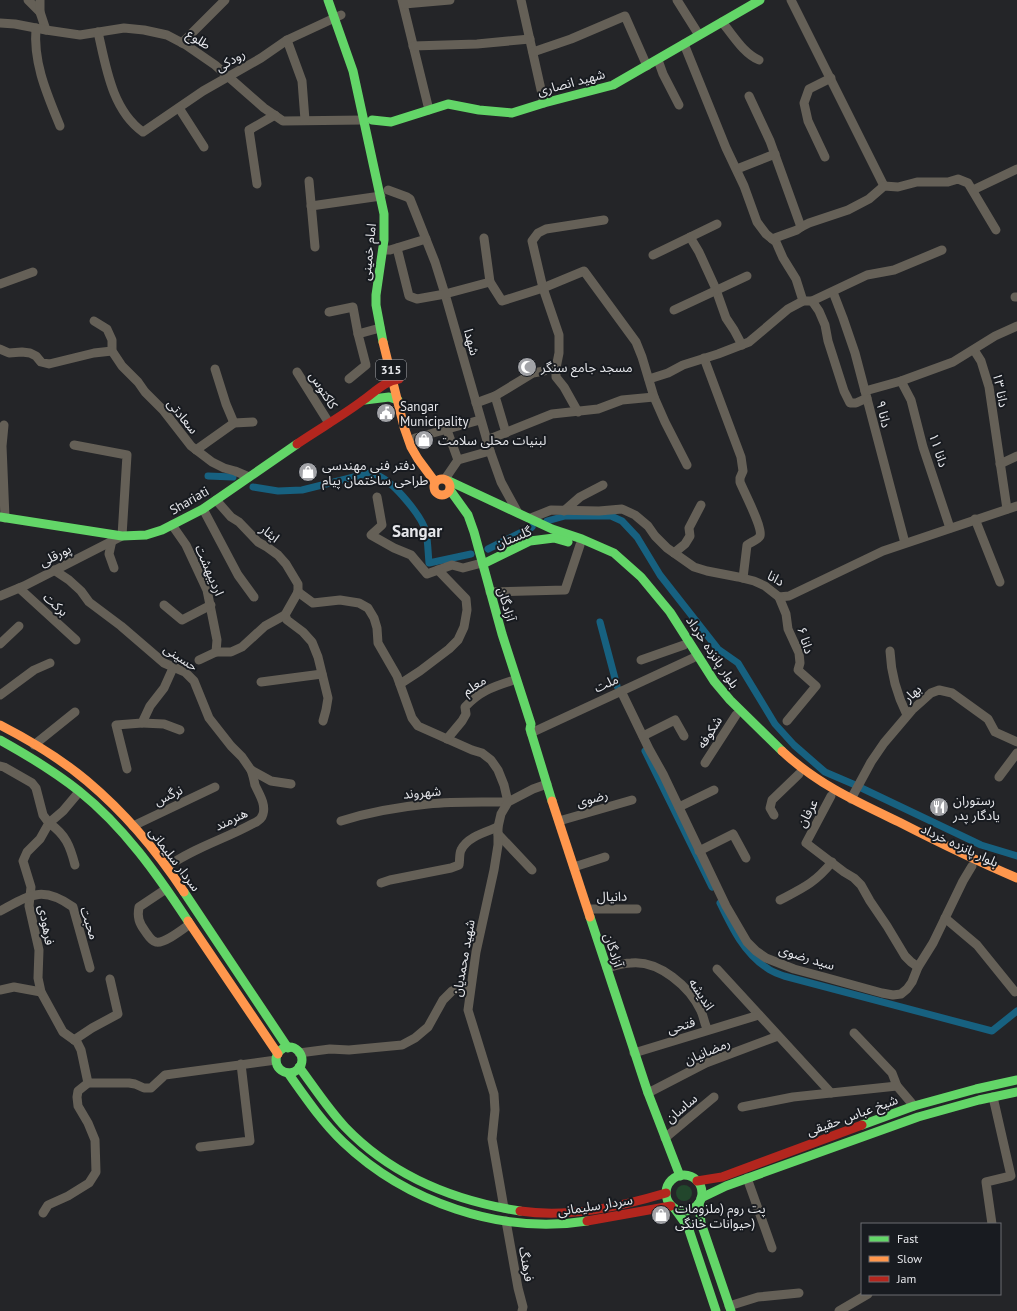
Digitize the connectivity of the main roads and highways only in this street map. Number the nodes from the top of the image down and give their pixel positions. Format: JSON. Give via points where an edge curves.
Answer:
{"nodes":[{"id":1,"x":328,"y":0,"type":"edge"},
{"id":2,"x":336,"y":0,"type":"edge"},
{"id":3,"x":760,"y":0,"type":"edge"},
{"id":4,"x":338,"y":16,"type":"junction"},
{"id":5,"x":368,"y":120,"type":"junction"},
{"id":6,"x":390,"y":249,"type":"junction"},
{"id":7,"x":396,"y":379,"type":"junction"},
{"id":8,"x":398,"y":400,"type":"junction"},
{"id":9,"x":364,"y":401,"type":"junction"},
{"id":10,"x":444,"y":484,"type":"junction"},
{"id":11,"x":2,"y":517,"type":"edge"},
{"id":12,"x":554,"y":538,"type":"joint"},
{"id":13,"x":480,"y":564,"type":"junction"},
{"id":14,"x":696,"y":656,"type":"junction"},
{"id":15,"x":0,"y":726,"type":"edge"},
{"id":16,"x":530,"y":731,"type":"junction"},
{"id":17,"x":0,"y":740,"type":"edge"},
{"id":18,"x":1017,"y":878,"type":"edge"},
{"id":19,"x":1017,"y":885,"type":"edge"},
{"id":20,"x":288,"y":1048,"type":"junction"},
{"id":21,"x":277,"y":1057,"type":"junction"},
{"id":22,"x":299,"y":1067,"type":"junction"},
{"id":23,"x":288,"y":1073,"type":"junction"},
{"id":24,"x":1017,"y":1080,"type":"edge"},
{"id":25,"x":1017,"y":1092,"type":"edge"},
{"id":26,"x":680,"y":1176,"type":"junction"},
{"id":27,"x":697,"y":1181,"type":"junction"},
{"id":28,"x":666,"y":1193,"type":"junction"},
{"id":29,"x":700,"y":1200,"type":"junction"},
{"id":30,"x":673,"y":1207,"type":"junction"},
{"id":31,"x":730,"y":1309,"type":"edge"},
{"id":32,"x":716,"y":1311,"type":"edge"}],
"edges":[{"from":1,"to":4,"type":"main road"},
{"from":2,"to":4,"type":"main road"},
{"from":3,"to":5,"type":"main road","name":"شهید انصاری","via":[[613,85],[512,113],[448,104],[391,122]]},
{"from":4,"to":5,"type":"main road","name":"امام خمینی"},
{"from":5,"to":6,"type":"main road","name":"امام خمینی","number":"315","via":[[385,193],[384,214]]},
{"from":6,"to":7,"type":"main road","name":"امام خمینی","number":"315","via":[[382,303]]},
{"from":6,"to":7,"type":"main road","name":"امام خمینی","number":"315","via":[[379,273],[376,305],[380,328]]},
{"from":7,"to":8,"type":"main road","name":"امام خمینی","number":"315"},
{"from":7,"to":9,"type":"main road","name":"Shariati","via":[[377,389]]},
{"from":7,"to":10,"type":"main road","name":"امام خمینی","number":"315","via":[[416,444]]},
{"from":8,"to":9,"type":"main road","name":"Shariati","via":[[389,397]]},
{"from":8,"to":10,"type":"main road","name":"امام خمینی","number":"315","via":[[411,447],[418,459]]},
{"from":9,"to":11,"type":"main road","name":"Shariati","via":[[203,509],[146,535],[122,536]]},
{"from":10,"to":13,"type":"main road","name":"آزادگان","via":[[468,516]]},
{"from":10,"to":14,"type":"main road","name":"بلوار پانزده خرداد","via":[[614,553],[641,577],[670,612]]},
{"from":12,"to":13,"type":"main road","name":"گلستان","via":[[530,541]]},
{"from":12,"to":14,"type":"main road","name":"بلوار پانزده خرداد","via":[[580,545],[610,558],[636,581]]},
{"from":13,"to":16,"type":"main road","name":"آزادگان","via":[[531,724]]},
{"from":13,"to":16,"type":"main road","name":"آزادگان","via":[[485,594],[511,681]]},
{"from":14,"to":18,"type":"main road","name":"بلوار پانزده خرداد","via":[[726,695],[784,753],[809,774],[837,792]]},
{"from":14,"to":19,"type":"main road","name":"بلوار پانزده خرداد","via":[[709,684],[726,705],[805,780],[831,796],[972,866]]},
{"from":15,"to":20,"type":"main road","name":"سردار سلیمانی","via":[[34,744],[88,782],[133,826],[167,867]]},
{"from":16,"to":26,"type":"main road","name":"آزادگان","via":[[634,1053]]},
{"from":17,"to":21,"type":"main road","name":"سردار سلیمانی","via":[[28,755],[80,792],[139,852],[190,924]]},
{"from":20,"to":21,"type":"main road","via":[[282,1050]]},
{"from":20,"to":22,"type":"main road","via":[[295,1049],[299,1054]]},
{"from":21,"to":23,"type":"main road","via":[[278,1067]]},
{"from":22,"to":23,"type":"main road"},
{"from":22,"to":28,"type":"main road","name":"سردار سلیمانی","via":[[332,1113],[373,1152],[400,1171],[453,1195],[504,1208],[553,1213],[604,1208]]},
{"from":23,"to":30,"type":"main road","name":"سردار سلیمانی","via":[[322,1120],[365,1162],[394,1182],[449,1207],[506,1221],[554,1224],[579,1223]]},
{"from":24,"to":27,"type":"main road","name":"شیخ عباس حقیقی","via":[[914,1106],[722,1177]]},
{"from":25,"to":29,"type":"main road","name":"شیخ عباس حقیقی","via":[[918,1117],[747,1178]]},
{"from":26,"to":27,"type":"main road","via":[[689,1176]]},
{"from":26,"to":28,"type":"main road","via":[[668,1184]]},
{"from":27,"to":29,"type":"main road","via":[[702,1189]]},
{"from":28,"to":30,"type":"main road","via":[[668,1202]]},
{"from":29,"to":30,"type":"main road","via":[[688,1211],[679,1211]]},
{"from":29,"to":31,"type":"main road","via":[[702,1223]]},
{"from":30,"to":32,"type":"main road","via":[[688,1227]]}]}
